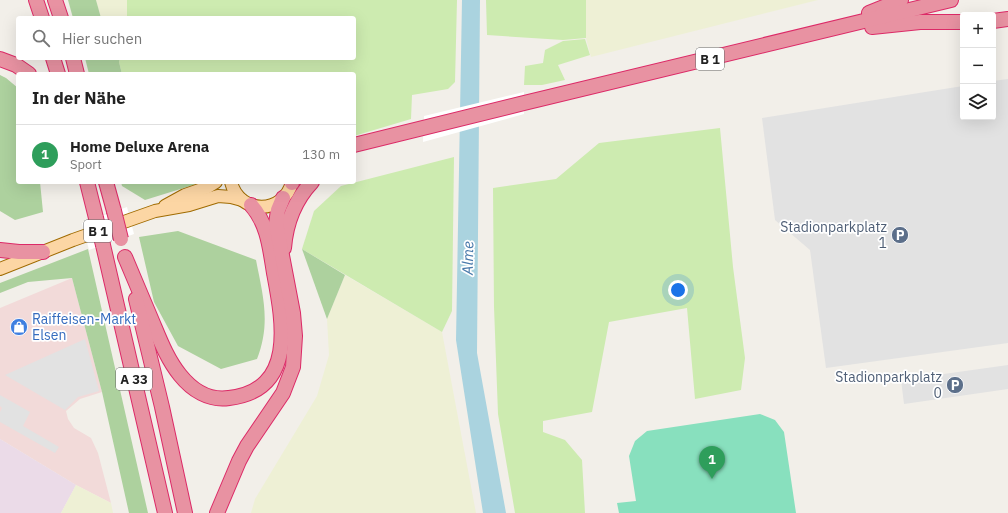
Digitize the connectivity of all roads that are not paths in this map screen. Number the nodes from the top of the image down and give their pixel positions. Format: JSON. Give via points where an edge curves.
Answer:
{"nodes":[{"id":1,"x":36,"y":0,"type":"edge"},
{"id":2,"x":56,"y":0,"type":"edge"},
{"id":3,"x":901,"y":0,"type":"edge"},
{"id":4,"x":951,"y":0,"type":"edge"},
{"id":5,"x":41,"y":16,"type":"edge"},
{"id":6,"x":60,"y":16,"type":"edge"},
{"id":7,"x":1008,"y":19,"type":"edge"},
{"id":8,"x":996,"y":21,"type":"edge"},
{"id":9,"x":960,"y":22,"type":"edge"},
{"id":10,"x":822,"y":32,"type":"junction"},
{"id":11,"x":0,"y":59,"type":"edge"},
{"id":12,"x":54,"y":60,"type":"edge"},
{"id":13,"x":74,"y":60,"type":"edge"},
{"id":14,"x":26,"y":72,"type":"edge"},
{"id":15,"x":57,"y":72,"type":"edge"},
{"id":16,"x":76,"y":72,"type":"edge"},
{"id":17,"x":382,"y":138,"type":"junction"},
{"id":18,"x":356,"y":144,"type":"edge"},
{"id":19,"x":356,"y":153,"type":"edge"},
{"id":20,"x":88,"y":184,"type":"edge"},
{"id":21,"x":107,"y":184,"type":"edge"},
{"id":22,"x":213,"y":184,"type":"edge"},
{"id":23,"x":232,"y":184,"type":"edge"},
{"id":24,"x":291,"y":184,"type":"edge"},
{"id":25,"x":310,"y":184,"type":"edge"},
{"id":26,"x":283,"y":198,"type":"junction"},
{"id":27,"x":247,"y":203,"type":"junction"},
{"id":28,"x":155,"y":211,"type":"junction"},
{"id":29,"x":0,"y":250,"type":"edge"},
{"id":30,"x":42,"y":252,"type":"junction"},
{"id":31,"x":125,"y":257,"type":"junction"},
{"id":32,"x":283,"y":263,"type":"junction"},
{"id":33,"x":0,"y":269,"type":"edge"},
{"id":34,"x":165,"y":513,"type":"edge"},
{"id":35,"x":185,"y":513,"type":"edge"},
{"id":36,"x":217,"y":513,"type":"edge"}],
"edges":[{"from":1,"to":5,"type":"highway"},
{"from":2,"to":6,"type":"highway"},
{"from":3,"to":10,"type":"highway","number":"B 1"},
{"from":4,"to":10,"type":"highway","number":"B 1"},
{"from":7,"to":8,"type":"highway"},
{"from":9,"to":10,"type":"highway","via":[[920,22]]},
{"from":10,"to":17,"type":"highway","number":"B 1"},
{"from":11,"to":14,"type":"highway"},
{"from":12,"to":15,"type":"highway"},
{"from":13,"to":16,"type":"highway"},
{"from":17,"to":18,"type":"highway","number":"B 1"},
{"from":17,"to":19,"type":"highway"},
{"from":20,"to":34,"type":"highway","number":"A 33","bridge":true},
{"from":21,"to":31,"type":"highway","number":"A 33","bridge":true},
{"from":22,"to":28,"type":"main road","number":"B 1"},
{"from":23,"to":27,"type":"main road","via":[[235,192]]},
{"from":24,"to":26,"type":"main road"},
{"from":25,"to":32,"type":"highway","via":[[294,207],[285,239]]},
{"from":26,"to":27,"type":"main road","number":"B 1","via":[[267,207]]},
{"from":26,"to":32,"type":"highway","via":[[276,224]]},
{"from":27,"to":28,"type":"main road","number":"B 1","via":[[231,197],[218,196],[189,205]]},
{"from":27,"to":31,"type":"highway","via":[[260,216],[265,227],[283,328],[281,351],[275,369],[268,381],[252,392],[226,399],[214,398],[199,393],[186,383],[167,357]]},
{"from":28,"to":30,"type":"main road","number":"B 1"},
{"from":29,"to":30,"type":"highway"},
{"from":30,"to":33,"type":"main road","number":"B 1"},
{"from":31,"to":35,"type":"highway","number":"A 33"},
{"from":32,"to":36,"type":"highway","via":[[294,320],[293,367],[283,393],[239,461]]}]}
